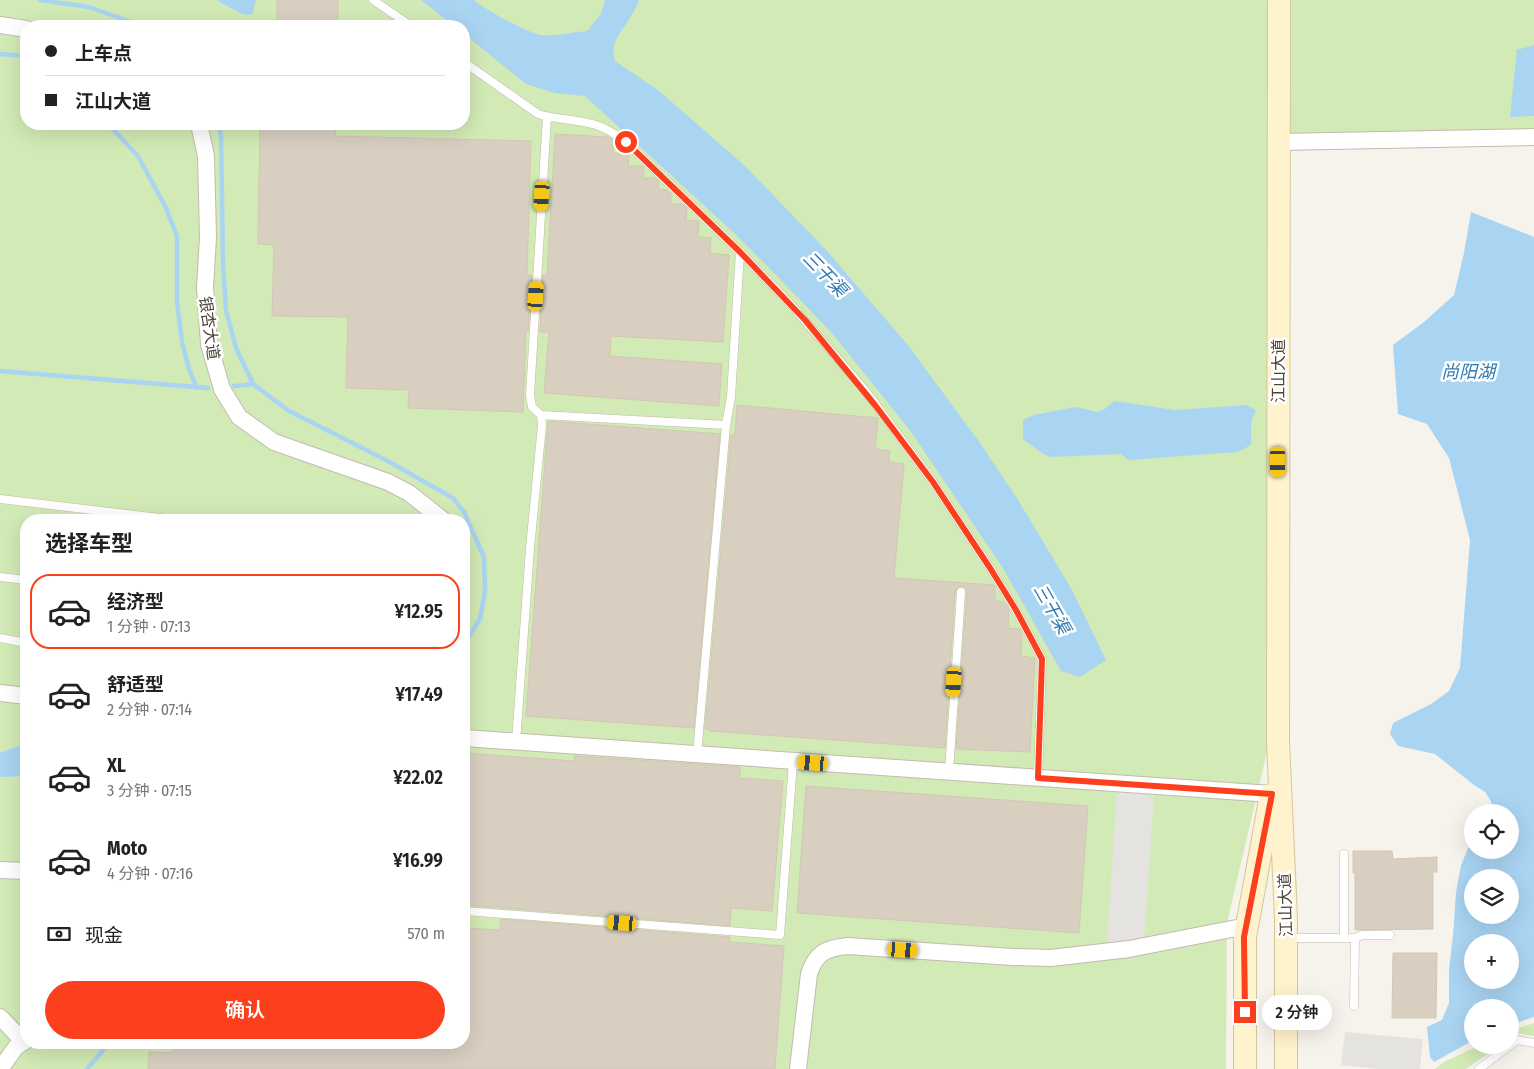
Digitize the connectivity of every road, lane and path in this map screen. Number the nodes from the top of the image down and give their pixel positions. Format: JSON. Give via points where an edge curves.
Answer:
{"nodes":[{"id":1,"x":373,"y":0,"type":"edge"},
{"id":2,"x":1279,"y":0,"type":"edge"},
{"id":3,"x":402,"y":20,"type":"edge"},
{"id":4,"x":0,"y":25,"type":"edge"},
{"id":5,"x":20,"y":28,"type":"edge"},
{"id":6,"x":470,"y":66,"type":"edge"},
{"id":7,"x":547,"y":117,"type":"junction"},
{"id":8,"x":200,"y":130,"type":"edge"},
{"id":9,"x":1534,"y":137,"type":"edge"},
{"id":10,"x":1278,"y":142,"type":"junction"},
{"id":11,"x":740,"y":252,"type":"junction"},
{"id":12,"x":541,"y":415,"type":"junction"},
{"id":13,"x":726,"y":425,"type":"junction"},
{"id":14,"x":0,"y":499,"type":"edge"},
{"id":15,"x":126,"y":514,"type":"edge"},
{"id":16,"x":435,"y":514,"type":"edge"},
{"id":17,"x":0,"y":577,"type":"edge"},
{"id":18,"x":20,"y":579,"type":"edge"},
{"id":19,"x":961,"y":592,"type":"dead end"},
{"id":20,"x":0,"y":638,"type":"edge"},
{"id":21,"x":20,"y":642,"type":"edge"},
{"id":22,"x":0,"y":693,"type":"edge"},
{"id":23,"x":20,"y":695,"type":"edge"},
{"id":24,"x":470,"y":738,"type":"edge"},
{"id":25,"x":516,"y":742,"type":"junction"},
{"id":26,"x":1278,"y":742,"type":"junction"},
{"id":27,"x":697,"y":754,"type":"junction"},
{"id":28,"x":793,"y":762,"type":"junction"},
{"id":29,"x":948,"y":772,"type":"junction"},
{"id":30,"x":1038,"y":778,"type":"junction"},
{"id":31,"x":1272,"y":794,"type":"junction"},
{"id":32,"x":1344,"y":854,"type":"dead end"},
{"id":33,"x":0,"y":870,"type":"edge"},
{"id":34,"x":20,"y":871,"type":"edge"},
{"id":35,"x":470,"y":911,"type":"edge"},
{"id":36,"x":1246,"y":926,"type":"junction"},
{"id":37,"x":1390,"y":935,"type":"dead end"},
{"id":38,"x":1286,"y":938,"type":"junction"},
{"id":39,"x":1344,"y":938,"type":"junction"},
{"id":40,"x":1355,"y":938,"type":"junction"},
{"id":41,"x":1354,"y":1006,"type":"dead end"},
{"id":42,"x":0,"y":1017,"type":"edge"},
{"id":43,"x":20,"y":1036,"type":"edge"},
{"id":44,"x":1534,"y":1043,"type":"edge"},
{"id":45,"x":20,"y":1044,"type":"edge"},
{"id":46,"x":0,"y":1069,"type":"edge"},
{"id":47,"x":798,"y":1069,"type":"edge"},
{"id":48,"x":1245,"y":1069,"type":"edge"},
{"id":49,"x":1286,"y":1069,"type":"edge"},
{"id":50,"x":1479,"y":1069,"type":"edge"}],
"edges":[{"from":1,"to":3,"type":"lane"},
{"from":2,"to":10,"type":"main road","name":"江山大道"},
{"from":4,"to":5,"type":"street"},
{"from":6,"to":7,"type":"lane"},
{"from":7,"to":11,"type":"lane","via":[[595,125],[612,132]]},
{"from":7,"to":12,"type":"lane","via":[[530,395],[532,407]]},
{"from":8,"to":16,"type":"street","name":"银杏大道","via":[[206,156],[208,237],[205,288],[209,344],[222,390],[230,404],[239,417],[274,442],[388,482],[409,493]]},
{"from":9,"to":10,"type":"street"},
{"from":10,"to":26,"type":"main road","name":"江山大道"},
{"from":11,"to":13,"type":"lane","via":[[732,397]]},
{"from":11,"to":30,"type":"lane","via":[[793,307],[864,390],[933,482],[1016,610],[1042,659]]},
{"from":12,"to":13,"type":"lane"},
{"from":12,"to":25,"type":"lane"},
{"from":13,"to":27,"type":"lane"},
{"from":14,"to":15,"type":"lane"},
{"from":17,"to":18,"type":"lane"},
{"from":19,"to":29,"type":"lane"},
{"from":20,"to":21,"type":"lane"},
{"from":22,"to":23,"type":"street"},
{"from":24,"to":25,"type":"street"},
{"from":25,"to":27,"type":"street"},
{"from":26,"to":31,"type":"main road","name":"江山大道"},
{"from":26,"to":38,"type":"main road","name":"江山大道"},
{"from":27,"to":28,"type":"street"},
{"from":28,"to":29,"type":"street"},
{"from":28,"to":35,"type":"lane","via":[[780,935]]},
{"from":29,"to":30,"type":"street"},
{"from":30,"to":31,"type":"street"},
{"from":31,"to":36,"type":"main road","name":"江山大道"},
{"from":32,"to":39,"type":"lane"},
{"from":33,"to":34,"type":"street"},
{"from":36,"to":47,"type":"street","via":[[1129,949],[1051,958],[848,946],[831,948],[820,954],[809,974]]},
{"from":36,"to":48,"type":"main road","name":"江山大道"},
{"from":37,"to":40,"type":"lane"},
{"from":38,"to":39,"type":"lane"},
{"from":38,"to":49,"type":"main road","name":"江山大道"},
{"from":39,"to":40,"type":"lane"},
{"from":40,"to":41,"type":"lane"},
{"from":42,"to":43,"type":"street"},
{"from":44,"to":50,"type":"lane","via":[[1517,1040]]},
{"from":45,"to":46,"type":"street"}]}
